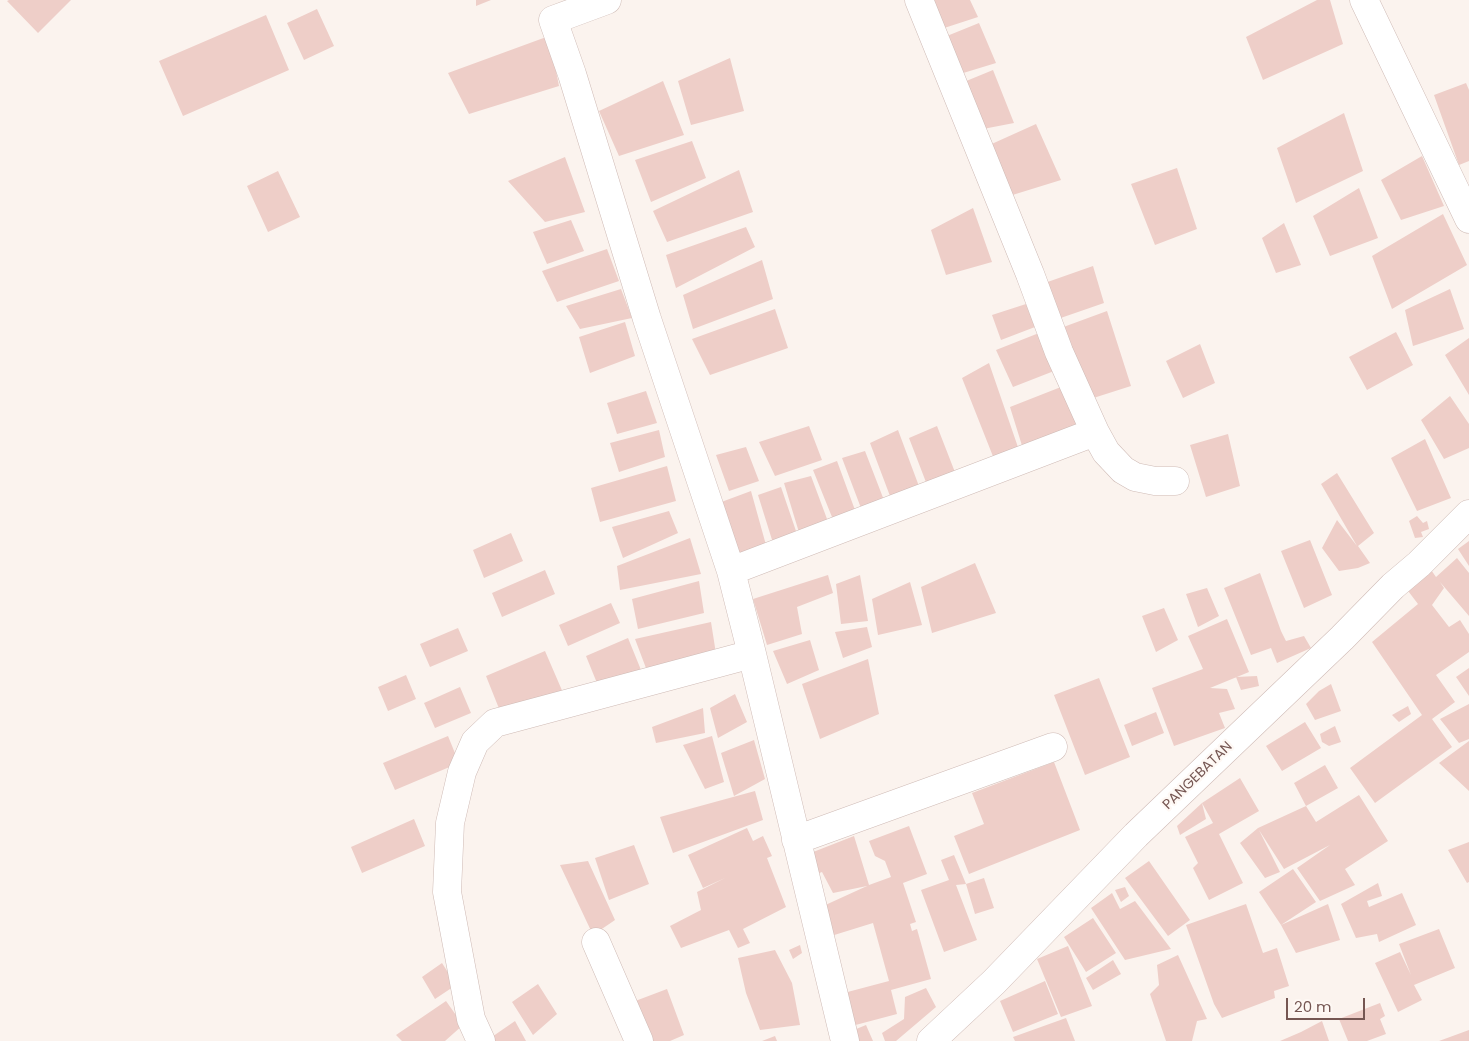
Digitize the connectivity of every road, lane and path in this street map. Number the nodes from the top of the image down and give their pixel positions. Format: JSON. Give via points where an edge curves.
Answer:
{"nodes":[{"id":1,"x":607,"y":0,"type":"edge"},
{"id":2,"x":919,"y":0,"type":"edge"},
{"id":3,"x":1364,"y":0,"type":"edge"},
{"id":4,"x":550,"y":10,"type":"edge"},
{"id":5,"x":1469,"y":219,"type":"edge"},
{"id":6,"x":1095,"y":432,"type":"junction"},
{"id":7,"x":1175,"y":480,"type":"dead end"},
{"id":8,"x":1469,"y":514,"type":"edge"},
{"id":9,"x":731,"y":571,"type":"junction"},
{"id":10,"x":752,"y":654,"type":"junction"},
{"id":11,"x":1053,"y":747,"type":"dead end"},
{"id":12,"x":796,"y":840,"type":"junction"},
{"id":13,"x":596,"y":942,"type":"dead end"},
{"id":14,"x":481,"y":1041,"type":"edge"},
{"id":15,"x":639,"y":1041,"type":"edge"},
{"id":16,"x":845,"y":1041,"type":"edge"},
{"id":17,"x":931,"y":1041,"type":"edge"}],
"edges":[{"from":1,"to":4,"type":"street"},
{"from":2,"to":6,"type":"street","via":[[1059,352]]},
{"from":3,"to":5,"type":"street"},
{"from":4,"to":9,"type":"street"},
{"from":6,"to":7,"type":"street","via":[[1106,452],[1123,470],[1135,477],[1155,481]]},
{"from":6,"to":9,"type":"street"},
{"from":8,"to":17,"type":"street","name":"PANGEBATAN","via":[[1136,836],[994,982]]},
{"from":9,"to":10,"type":"street"},
{"from":10,"to":12,"type":"street"},
{"from":10,"to":14,"type":"street","via":[[495,724],[475,742],[462,772],[450,823],[447,892],[471,1019]]},
{"from":11,"to":12,"type":"street"},
{"from":12,"to":16,"type":"street"},
{"from":13,"to":15,"type":"street"}]}
